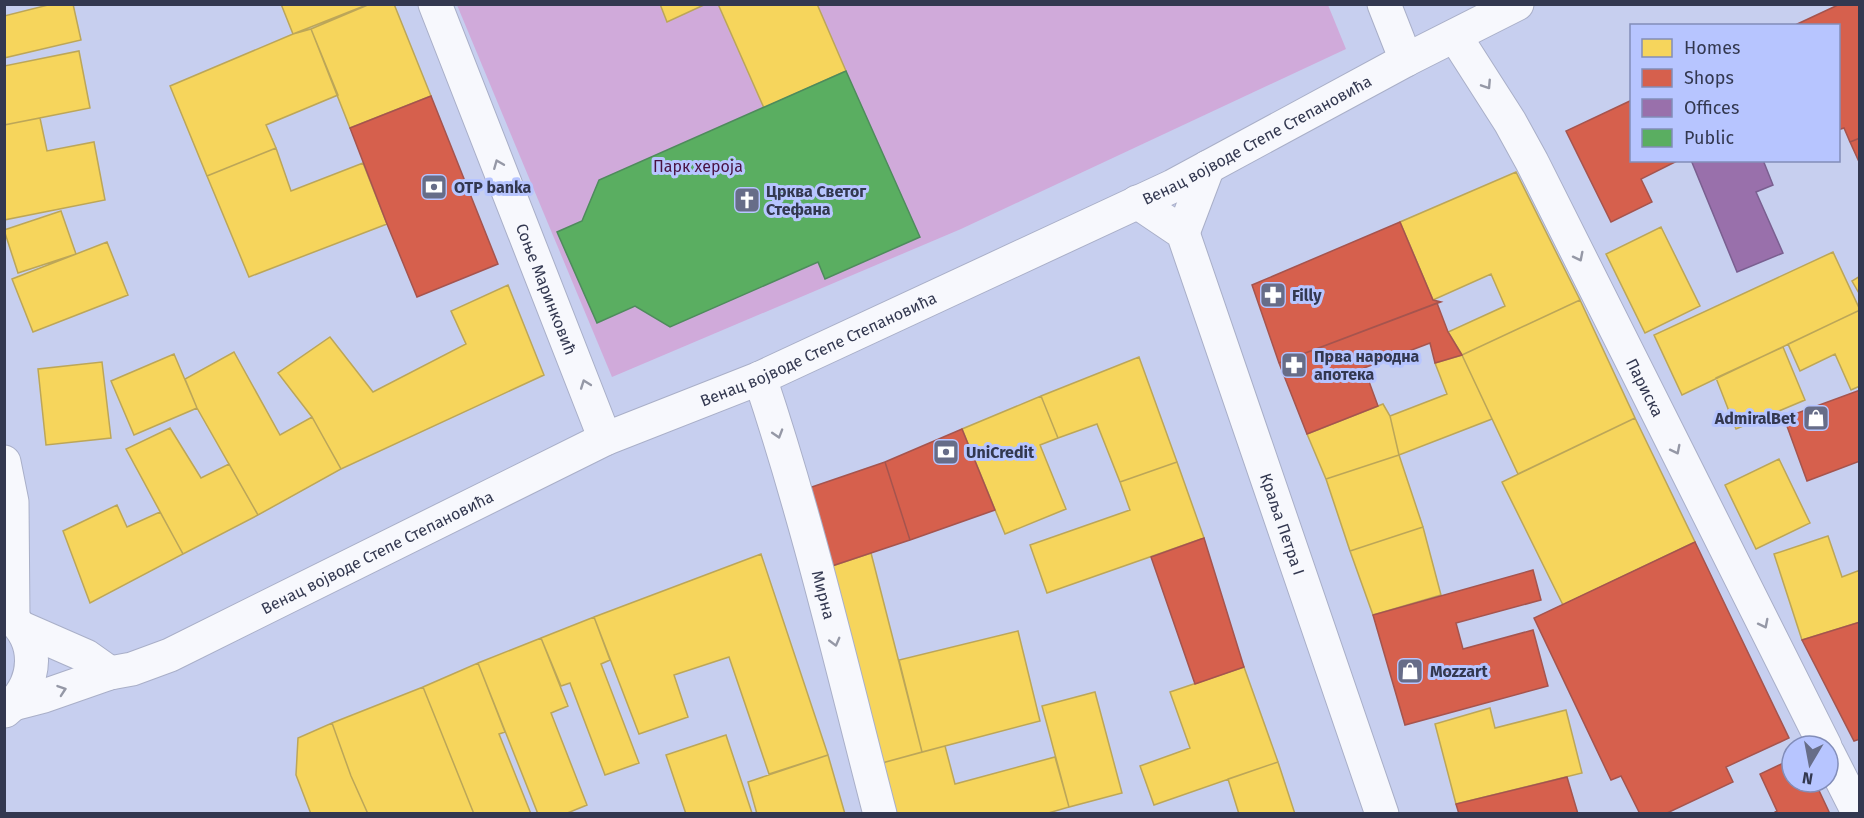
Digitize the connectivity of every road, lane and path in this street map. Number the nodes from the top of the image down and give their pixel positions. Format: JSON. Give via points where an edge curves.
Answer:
{"nodes":[{"id":1,"x":435,"y":4,"type":"edge"},
{"id":2,"x":1384,"y":4,"type":"edge"},
{"id":3,"x":1517,"y":4,"type":"edge"},
{"id":4,"x":1455,"y":36,"type":"junction"},
{"id":5,"x":1407,"y":60,"type":"junction"},
{"id":6,"x":1208,"y":167,"type":"junction"},
{"id":7,"x":1137,"y":202,"type":"junction"},
{"id":8,"x":1183,"y":233,"type":"junction"},
{"id":9,"x":760,"y":378,"type":"junction"},
{"id":10,"x":605,"y":439,"type":"junction"},
{"id":11,"x":4,"y":462,"type":"edge"},
{"id":12,"x":8,"y":533,"type":"edge"},
{"id":13,"x":13,"y":619,"type":"edge"},
{"id":14,"x":110,"y":673,"type":"junction"},
{"id":15,"x":9,"y":707,"type":"edge"},
{"id":16,"x":1819,"y":734,"type":"edge"},
{"id":17,"x":1840,"y":777,"type":"edge"},
{"id":18,"x":880,"y":813,"type":"edge"},
{"id":19,"x":1382,"y":813,"type":"edge"},
{"id":20,"x":1858,"y":813,"type":"edge"}],
"edges":[{"from":10,"to":1,"type":"street","name":"Соње Маринковић","one_way":true},
{"from":2,"to":5,"type":"street"},
{"from":3,"to":4,"type":"street","name":"Венац војводе Степе Степановића"},
{"from":4,"to":5,"type":"street","name":"Венац војводе Степе Степановића"},
{"from":4,"to":16,"type":"street","name":"Париска","one_way":true,"via":[[1532,162]]},
{"from":5,"to":6,"type":"street","name":"Венац војводе Степе Степановића"},
{"from":6,"to":7,"type":"street","name":"Венац војводе Степе Степановића"},
{"from":6,"to":8,"type":"street"},
{"from":7,"to":8,"type":"street"},
{"from":7,"to":9,"type":"street","name":"Венац војводе Степе Степановића"},
{"from":8,"to":19,"type":"street","name":"Краља Петра I"},
{"from":9,"to":10,"type":"street","name":"Венац војводе Степе Степановића"},
{"from":9,"to":18,"type":"street","name":"Мирна","one_way":true,"via":[[805,527]]},
{"from":10,"to":14,"type":"street","name":"Венац војводе Степе Степановића","via":[[170,655]]},
{"from":11,"to":12,"type":"street","via":[[12,502]]},
{"from":12,"to":13,"type":"street"},
{"from":13,"to":14,"type":"street","via":[[86,656]]},
{"from":13,"to":15,"type":"street","via":[[29,641],[32,655],[22,694]]},
{"from":15,"to":14,"type":"street","name":"Венац војводе Степе Степановића","one_way":true},
{"from":17,"to":20,"type":"street"}]}
